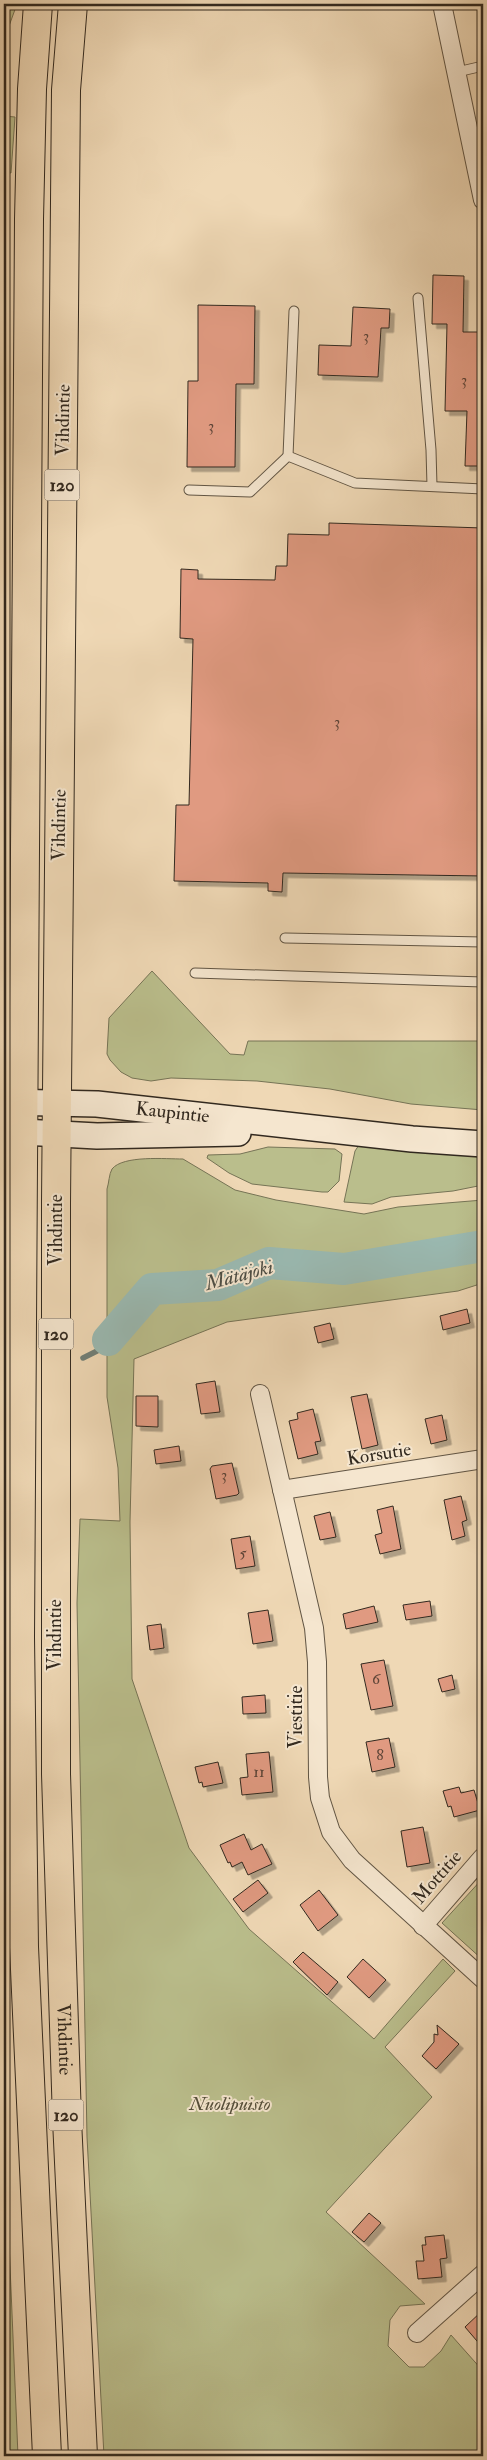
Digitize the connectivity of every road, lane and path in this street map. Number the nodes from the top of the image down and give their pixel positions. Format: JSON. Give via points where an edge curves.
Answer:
{"nodes":[{"id":1,"x":38,"y":4,"type":"edge"},
{"id":2,"x":73,"y":4,"type":"edge"},
{"id":3,"x":442,"y":4,"type":"edge"},
{"id":4,"x":483,"y":66,"type":"edge"},
{"id":5,"x":457,"y":72,"type":"junction"},
{"id":6,"x":483,"y":200,"type":"edge"},
{"id":7,"x":418,"y":298,"type":"dead end"},
{"id":8,"x":294,"y":311,"type":"dead end"},
{"id":9,"x":288,"y":456,"type":"junction"},
{"id":10,"x":432,"y":486,"type":"junction"},
{"id":11,"x":483,"y":489,"type":"edge"},
{"id":12,"x":189,"y":490,"type":"dead end"},
{"id":13,"x":284,"y":938,"type":"dead end"},
{"id":14,"x":483,"y":942,"type":"edge"},
{"id":15,"x":195,"y":973,"type":"dead end"},
{"id":16,"x":483,"y":982,"type":"edge"},
{"id":17,"x":13,"y":1102,"type":"edge"},
{"id":18,"x":57,"y":1104,"type":"junction"},
{"id":19,"x":340,"y":1130,"type":"junction"},
{"id":20,"x":13,"y":1132,"type":"edge"},
{"id":21,"x":57,"y":1134,"type":"junction"},
{"id":22,"x":483,"y":1144,"type":"edge"},
{"id":23,"x":260,"y":1394,"type":"dead end"},
{"id":24,"x":483,"y":1459,"type":"edge"},
{"id":25,"x":282,"y":1490,"type":"junction"},
{"id":26,"x":483,"y":1857,"type":"edge"},
{"id":27,"x":423,"y":1926,"type":"junction"},
{"id":28,"x":483,"y":1979,"type":"edge"},
{"id":29,"x":483,"y":2274,"type":"edge"},
{"id":30,"x":417,"y":2333,"type":"dead end"},
{"id":31,"x":47,"y":2456,"type":"edge"},
{"id":32,"x":84,"y":2456,"type":"edge"}],
"edges":[{"from":1,"to":17,"type":"main road","name":"Vihdintie","number":"120","via":[[29,219]]},
{"from":2,"to":18,"type":"main road","name":"Vihdintie","number":"120","via":[[66,90]]},
{"from":3,"to":5,"type":"street"},
{"from":4,"to":5,"type":"lane"},
{"from":5,"to":6,"type":"street"},
{"from":7,"to":10,"type":"lane"},
{"from":8,"to":9,"type":"lane"},
{"from":9,"to":10,"type":"lane","via":[[354,483]]},
{"from":9,"to":12,"type":"lane","via":[[250,492]]},
{"from":10,"to":11,"type":"lane"},
{"from":13,"to":14,"type":"lane"},
{"from":15,"to":16,"type":"lane"},
{"from":17,"to":18,"type":"main road","name":"Kaupintie"},
{"from":17,"to":20,"type":"main road","name":"Vihdintie","number":"120"},
{"from":18,"to":19,"type":"main road","name":"Kaupintie","via":[[98,1104]]},
{"from":18,"to":21,"type":"main road","name":"Vihdintie","number":"120"},
{"from":19,"to":21,"type":"main road","name":"Kaupintie","via":[[98,1136]]},
{"from":19,"to":22,"type":"main road","name":"Kaupintie"},
{"from":20,"to":21,"type":"main road","name":"Kaupintie"},
{"from":20,"to":31,"type":"main road","name":"Vihdintie","number":"120","via":[[24,1947]]},
{"from":21,"to":32,"type":"main road","name":"Vihdintie","number":"120","via":[[56,1794],[66,2120]]},
{"from":23,"to":25,"type":"street","name":"Viestitie"},
{"from":24,"to":25,"type":"street","name":"Korsutie"},
{"from":25,"to":27,"type":"street","name":"Viestitie","via":[[314,1628],[318,1662],[318,1777],[324,1817],[352,1860]]},
{"from":26,"to":27,"type":"street","name":"Mottitie"},
{"from":27,"to":28,"type":"street","name":"Viestitie"},
{"from":29,"to":30,"type":"street"}]}
